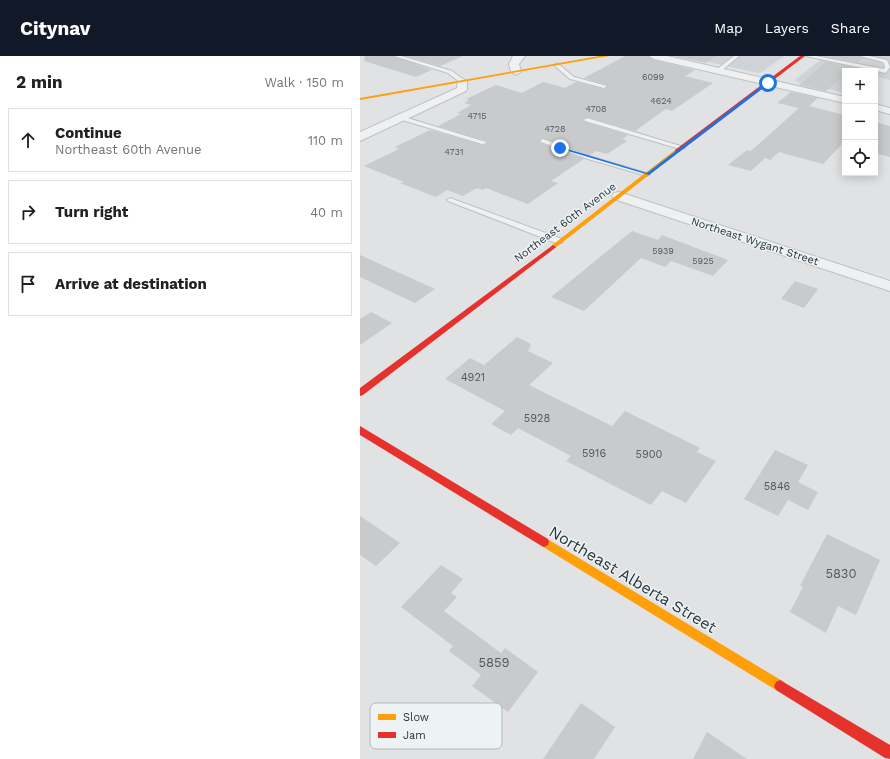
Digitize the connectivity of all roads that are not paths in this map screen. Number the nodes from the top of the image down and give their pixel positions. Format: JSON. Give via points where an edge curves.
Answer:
{"nodes":[{"id":1,"x":396,"y":56,"type":"edge"},
{"id":2,"x":520,"y":56,"type":"edge"},
{"id":3,"x":607,"y":56,"type":"edge"},
{"id":4,"x":654,"y":56,"type":"edge"},
{"id":5,"x":737,"y":56,"type":"edge"},
{"id":6,"x":803,"y":56,"type":"edge"},
{"id":7,"x":808,"y":56,"type":"edge"},
{"id":8,"x":862,"y":56,"type":"edge"},
{"id":9,"x":557,"y":65,"type":"junction"},
{"id":10,"x":718,"y":71,"type":"junction"},
{"id":11,"x":516,"y":72,"type":"junction"},
{"id":12,"x":462,"y":81,"type":"junction"},
{"id":13,"x":768,"y":83,"type":"junction"},
{"id":14,"x":604,"y":86,"type":"dead end"},
{"id":15,"x":360,"y":99,"type":"edge"},
{"id":16,"x":842,"y":99,"type":"edge"},
{"id":17,"x":878,"y":109,"type":"edge"},
{"id":18,"x":890,"y":111,"type":"edge"},
{"id":19,"x":401,"y":118,"type":"junction"},
{"id":20,"x":587,"y":120,"type":"dead end"},
{"id":21,"x":360,"y":137,"type":"edge"},
{"id":22,"x":543,"y":141,"type":"dead end"},
{"id":23,"x":484,"y":143,"type":"dead end"},
{"id":24,"x":682,"y":148,"type":"junction"},
{"id":25,"x":647,"y":174,"type":"junction"},
{"id":26,"x":619,"y":196,"type":"junction"},
{"id":27,"x":450,"y":200,"type":"dead end"},
{"id":28,"x":559,"y":241,"type":"junction"},
{"id":29,"x":890,"y":286,"type":"edge"},
{"id":30,"x":360,"y":393,"type":"edge"},
{"id":31,"x":360,"y":430,"type":"edge"},
{"id":32,"x":890,"y":753,"type":"edge"}],
"edges":[{"from":1,"to":12,"type":"lane","via":[[450,72]]},
{"from":2,"to":11,"type":"street","via":[[514,64]]},
{"from":3,"to":9,"type":"street"},
{"from":4,"to":10,"type":"street"},
{"from":5,"to":10,"type":"lane"},
{"from":6,"to":13,"type":"street","name":"Northeast 60th Avenue"},
{"from":7,"to":8,"type":"lane","via":[[886,71],[888,66],[885,61]]},
{"from":9,"to":11,"type":"street"},
{"from":9,"to":14,"type":"lane","via":[[572,78]]},
{"from":10,"to":13,"type":"street"},
{"from":11,"to":12,"type":"street"},
{"from":12,"to":15,"type":"street"},
{"from":12,"to":19,"type":"street","via":[[462,89]]},
{"from":13,"to":16,"type":"street"},
{"from":13,"to":24,"type":"street","name":"Northeast 60th Avenue"},
{"from":17,"to":18,"type":"street"},
{"from":19,"to":21,"type":"street"},
{"from":19,"to":23,"type":"lane"},
{"from":20,"to":24,"type":"lane"},
{"from":22,"to":25,"type":"lane"},
{"from":24,"to":25,"type":"street","name":"Northeast 60th Avenue"},
{"from":25,"to":26,"type":"street","name":"Northeast 60th Avenue"},
{"from":26,"to":28,"type":"street","name":"Northeast 60th Avenue"},
{"from":26,"to":29,"type":"street","name":"Northeast Wygant Street"},
{"from":27,"to":28,"type":"lane"},
{"from":28,"to":30,"type":"street","name":"Northeast 60th Avenue"},
{"from":31,"to":32,"type":"street","name":"Northeast Alberta Street"}]}
